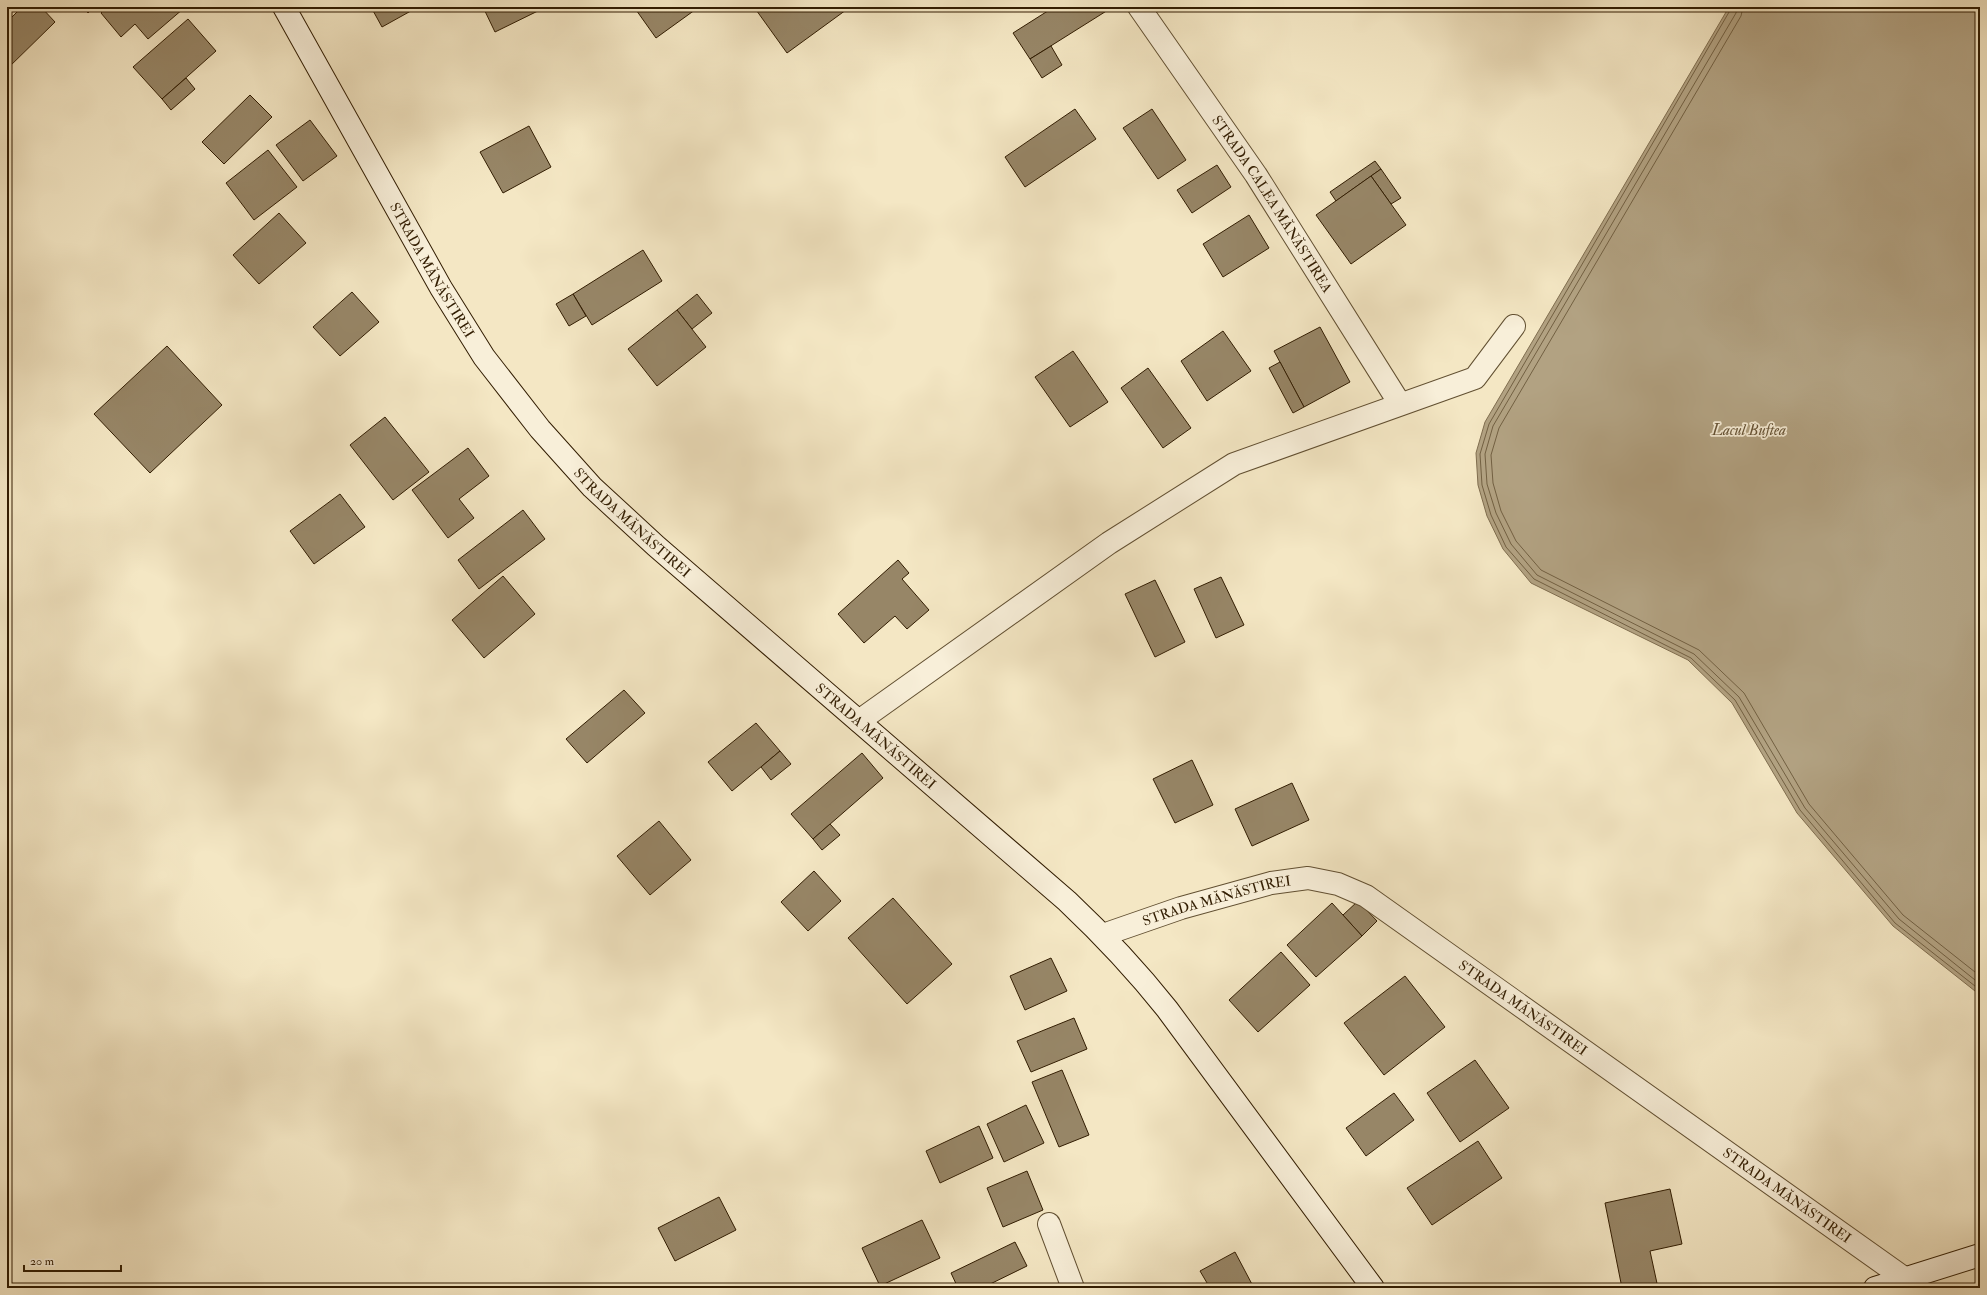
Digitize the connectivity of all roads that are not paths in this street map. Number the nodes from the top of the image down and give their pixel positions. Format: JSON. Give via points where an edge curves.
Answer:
{"nodes":[{"id":1,"x":284,"y":7,"type":"edge"},
{"id":2,"x":1138,"y":7,"type":"edge"},
{"id":3,"x":1514,"y":326,"type":"dead end"},
{"id":4,"x":1400,"y":404,"type":"junction"},
{"id":5,"x":859,"y":721,"type":"junction"},
{"id":6,"x":1103,"y":935,"type":"junction"},
{"id":7,"x":1049,"y":1224,"type":"dead end"},
{"id":8,"x":1980,"y":1255,"type":"edge"},
{"id":9,"x":1904,"y":1278,"type":"junction"},
{"id":10,"x":1073,"y":1288,"type":"edge"},
{"id":11,"x":1373,"y":1288,"type":"edge"},
{"id":12,"x":1874,"y":1288,"type":"edge"}],
"edges":[{"from":1,"to":5,"type":"street","name":"STRADA MĂNĂSTIREI","via":[[441,288],[484,357],[540,430],[592,487]]},
{"from":2,"to":4,"type":"street","name":"STRADA CALEA MĂNĂSTIREA","via":[[1256,175]]},
{"from":3,"to":4,"type":"street","via":[[1475,378]]},
{"from":4,"to":5,"type":"street","via":[[1234,464],[1109,543]]},
{"from":5,"to":6,"type":"street","name":"STRADA MĂNĂSTIREI"},
{"from":6,"to":9,"type":"street","name":"STRADA MĂNĂSTIREI","via":[[1181,908],[1271,883],[1308,878],[1338,884],[1366,896]]},
{"from":6,"to":11,"type":"street","name":"STRADA MĂNĂSTIREI","via":[[1136,970],[1167,1009]]},
{"from":7,"to":10,"type":"street"},
{"from":8,"to":9,"type":"street"},
{"from":9,"to":12,"type":"street"}]}
